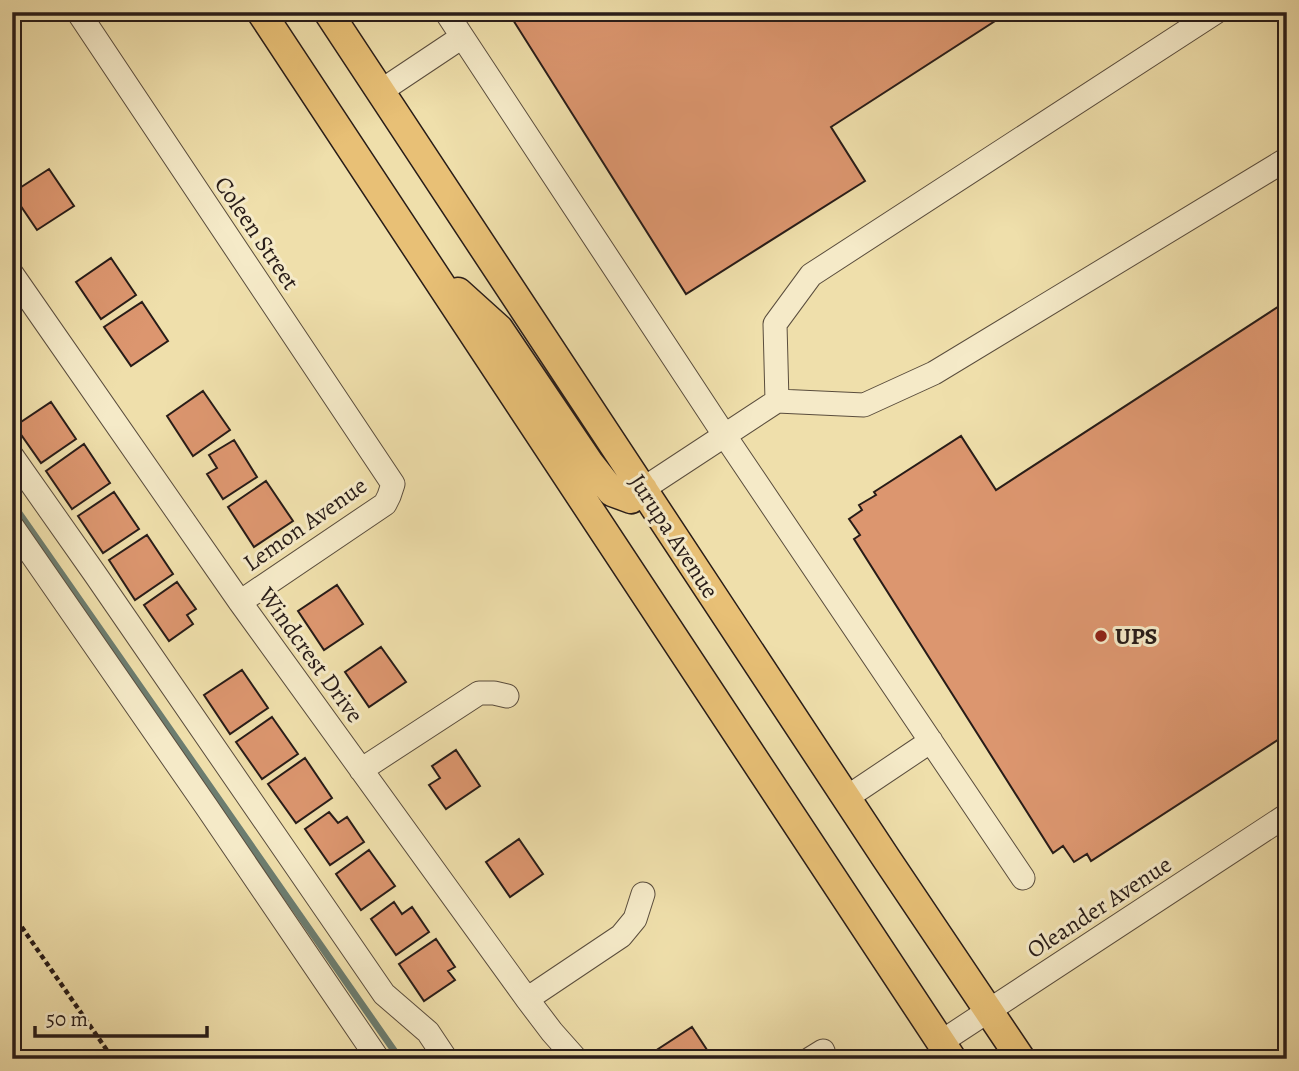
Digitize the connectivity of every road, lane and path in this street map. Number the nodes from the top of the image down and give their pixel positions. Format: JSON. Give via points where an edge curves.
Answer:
{"nodes":[{"id":1,"x":78,"y":12,"type":"edge"},
{"id":2,"x":261,"y":12,"type":"edge"},
{"id":3,"x":328,"y":12,"type":"edge"},
{"id":4,"x":446,"y":12,"type":"edge"},
{"id":5,"x":1216,"y":12,"type":"edge"},
{"id":6,"x":462,"y":37,"type":"junction"},
{"id":7,"x":381,"y":91,"type":"junction"},
{"id":8,"x":1287,"y":159,"type":"edge"},
{"id":9,"x":428,"y":264,"type":"junction"},
{"id":10,"x":12,"y":274,"type":"edge"},
{"id":11,"x":777,"y":401,"type":"junction"},
{"id":12,"x":725,"y":436,"type":"junction"},
{"id":13,"x":12,"y":456,"type":"edge"},
{"id":14,"x":393,"y":484,"type":"joint"},
{"id":15,"x":643,"y":489,"type":"junction"},
{"id":16,"x":12,"y":526,"type":"edge"},
{"id":17,"x":240,"y":602,"type":"junction"},
{"id":18,"x":507,"y":696,"type":"dead end"},
{"id":19,"x":930,"y":741,"type":"junction"},
{"id":20,"x":361,"y":770,"type":"junction"},
{"id":21,"x":846,"y":798,"type":"junction"},
{"id":22,"x":1287,"y":816,"type":"edge"},
{"id":23,"x":1023,"y":878,"type":"dead end"},
{"id":24,"x":643,"y":894,"type":"dead end"},
{"id":25,"x":12,"y":913,"type":"edge"},
{"id":26,"x":527,"y":999,"type":"junction"},
{"id":27,"x":988,"y":1010,"type":"junction"},
{"id":28,"x":946,"y":1050,"type":"edge"},
{"id":29,"x":113,"y":1059,"type":"edge"},
{"id":30,"x":378,"y":1059,"type":"edge"},
{"id":31,"x":446,"y":1059,"type":"edge"},
{"id":32,"x":576,"y":1059,"type":"edge"},
{"id":33,"x":1021,"y":1059,"type":"edge"}],
"edges":[{"from":1,"to":14,"type":"street","name":"Coleen Street"},
{"from":2,"to":9,"type":"main road"},
{"from":3,"to":7,"type":"main road","name":"Jurupa Avenue"},
{"from":4,"to":6,"type":"street"},
{"from":5,"to":11,"type":"street","via":[[811,275],[775,324]]},
{"from":6,"to":7,"type":"street"},
{"from":6,"to":12,"type":"street"},
{"from":7,"to":15,"type":"main road","name":"Jurupa Avenue"},
{"from":8,"to":11,"type":"street","via":[[934,373],[864,405]]},
{"from":9,"to":15,"type":"main road","via":[[499,329],[612,492],[631,499]]},
{"from":9,"to":28,"type":"main road"},
{"from":10,"to":17,"type":"street","name":"Windcrest Drive"},
{"from":11,"to":12,"type":"street"},
{"from":12,"to":15,"type":"street"},
{"from":12,"to":19,"type":"street"},
{"from":13,"to":31,"type":"street","via":[[384,994],[428,1032]]},
{"from":14,"to":17,"type":"street","name":"Lemon Avenue","via":[[385,504]]},
{"from":15,"to":21,"type":"main road","name":"Jurupa Avenue"},
{"from":16,"to":30,"type":"street"},
{"from":17,"to":20,"type":"street","name":"Windcrest Drive"},
{"from":18,"to":20,"type":"street","via":[[478,693]]},
{"from":19,"to":21,"type":"street"},
{"from":19,"to":23,"type":"street"},
{"from":20,"to":26,"type":"street","name":"Windcrest Drive"},
{"from":21,"to":27,"type":"main road","name":"Jurupa Avenue"},
{"from":22,"to":27,"type":"street","name":"Oleander Avenue"},
{"from":24,"to":26,"type":"street","via":[[635,919],[621,936]]},
{"from":25,"to":29,"type":"path"},
{"from":26,"to":32,"type":"street","name":"Windcrest Drive"},
{"from":27,"to":28,"type":"street","name":"Oleander Avenue"},
{"from":27,"to":33,"type":"main road","name":"Jurupa Avenue"}]}
